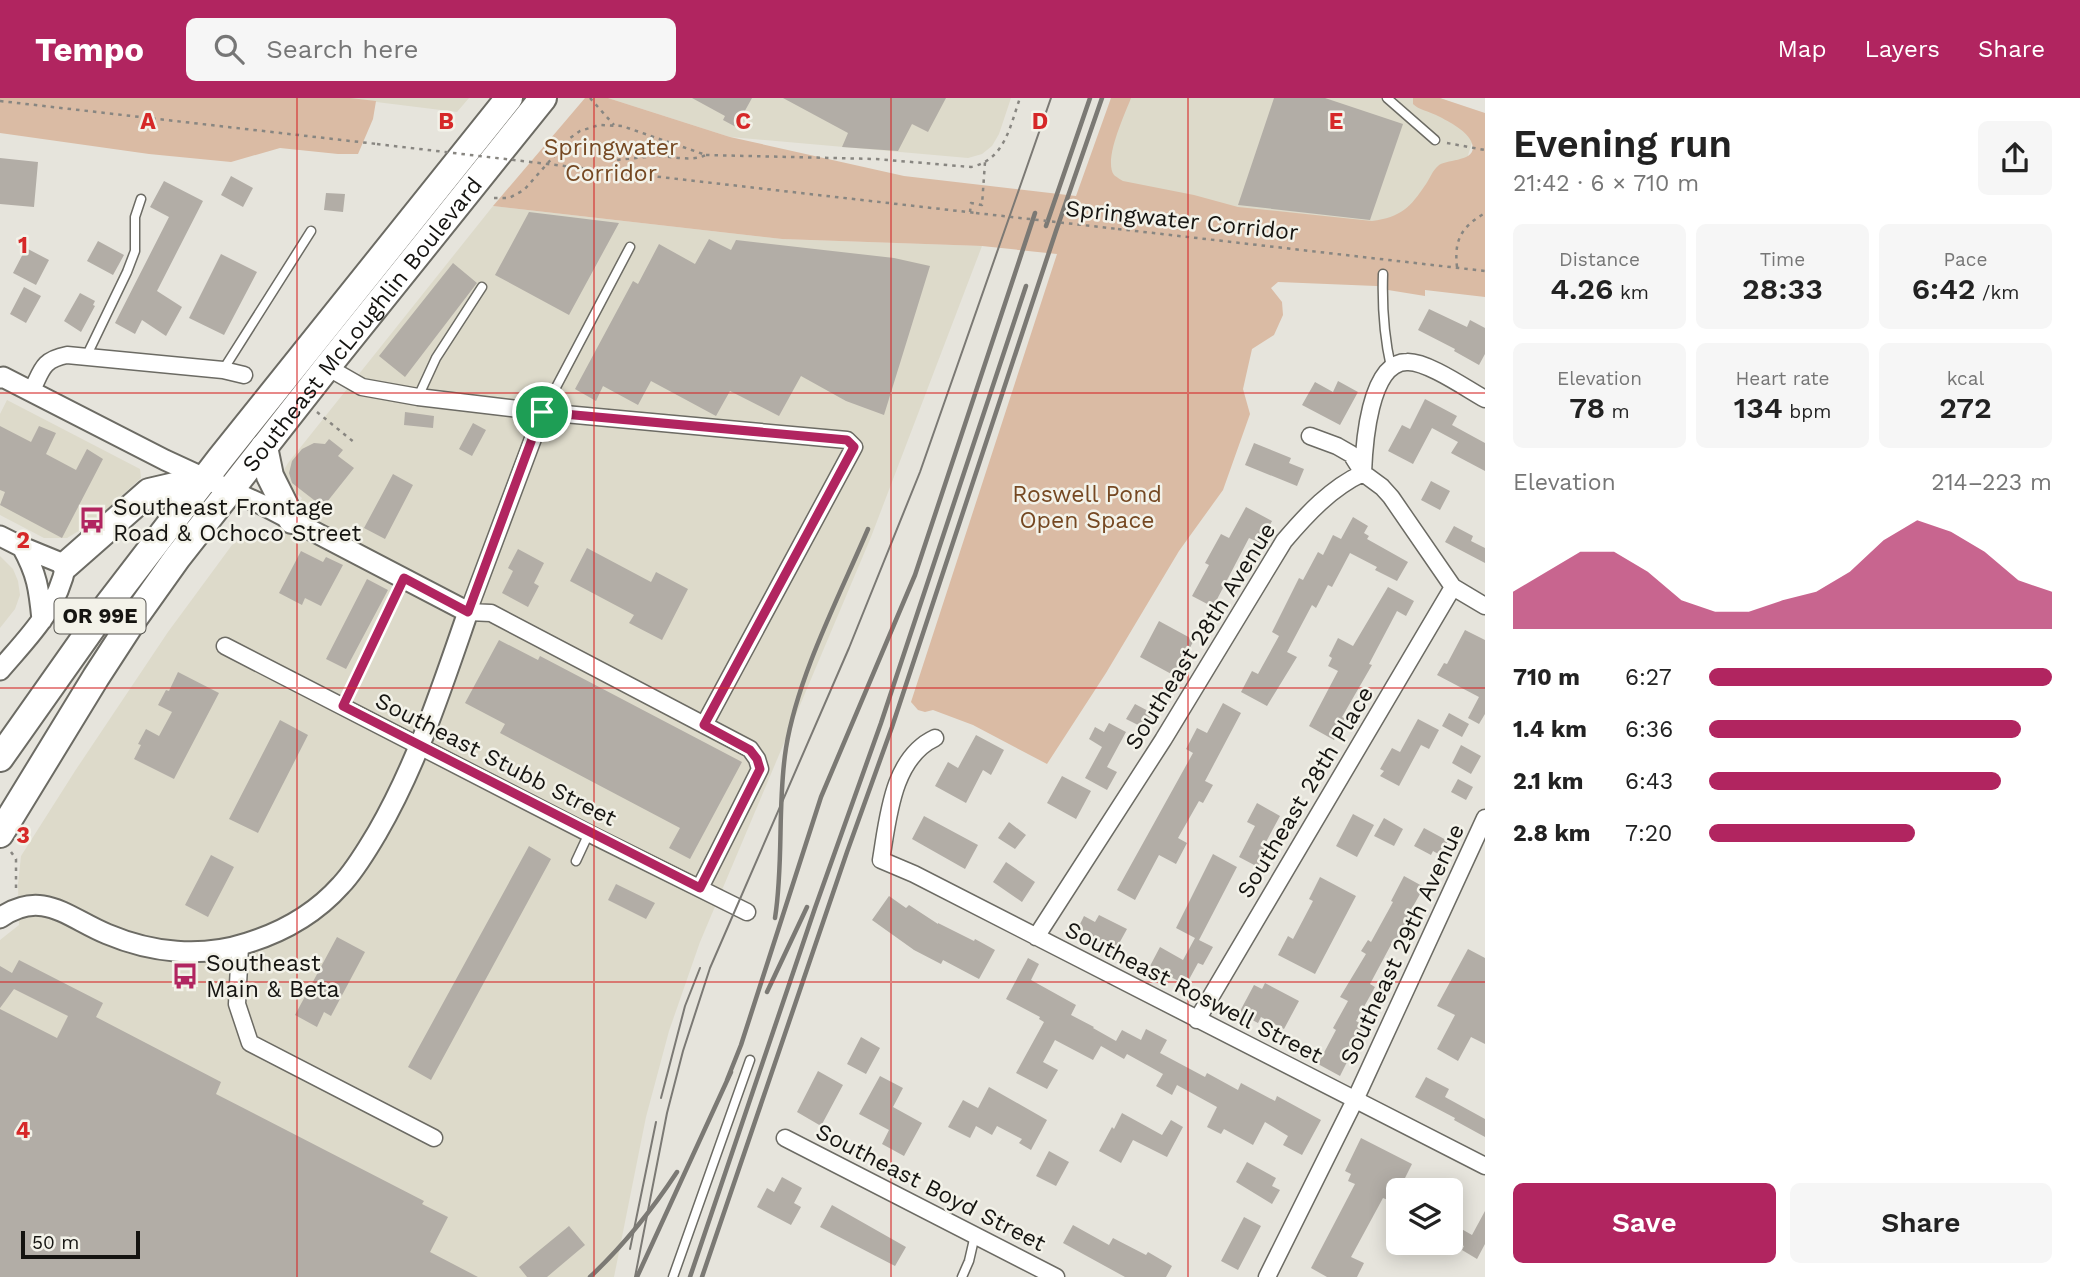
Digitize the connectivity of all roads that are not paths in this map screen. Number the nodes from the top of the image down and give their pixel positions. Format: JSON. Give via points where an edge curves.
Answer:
{"nodes":[{"id":1,"x":509,"y":98,"type":"edge"},
{"id":2,"x":544,"y":98,"type":"edge"},
{"id":3,"x":1387,"y":98,"type":"edge"},
{"id":4,"x":1435,"y":140,"type":"road end"},
{"id":5,"x":141,"y":199,"type":"dead end"},
{"id":6,"x":311,"y":231,"type":"dead end"},
{"id":7,"x":630,"y":247,"type":"dead end"},
{"id":8,"x":1384,"y":274,"type":"dead end"},
{"id":9,"x":482,"y":287,"type":"dead end"},
{"id":10,"x":86,"y":357,"type":"junction"},
{"id":11,"x":327,"y":367,"type":"junction"},
{"id":12,"x":1391,"y":367,"type":"junction"},
{"id":13,"x":223,"y":370,"type":"junction"},
{"id":14,"x":244,"y":375,"type":"dead end"},
{"id":15,"x":1,"y":377,"type":"edge"},
{"id":16,"x":31,"y":392,"type":"junction"},
{"id":17,"x":418,"y":397,"type":"junction"},
{"id":18,"x":1485,"y":399,"type":"edge"},
{"id":19,"x":542,"y":412,"type":"junction"},
{"id":20,"x":1310,"y":436,"type":"dead end"},
{"id":21,"x":264,"y":447,"type":"junction"},
{"id":22,"x":1363,"y":473,"type":"junction"},
{"id":23,"x":205,"y":479,"type":"junction"},
{"id":24,"x":230,"y":490,"type":"junction"},
{"id":25,"x":292,"y":520,"type":"junction"},
{"id":26,"x":0,"y":536,"type":"edge"},
{"id":27,"x":22,"y":547,"type":"junction"},
{"id":28,"x":66,"y":565,"type":"junction"},
{"id":29,"x":404,"y":578,"type":"junction"},
{"id":30,"x":1453,"y":587,"type":"junction"},
{"id":31,"x":1485,"y":606,"type":"edge"},
{"id":32,"x":468,"y":612,"type":"junction"},
{"id":33,"x":42,"y":620,"type":"junction"},
{"id":34,"x":225,"y":646,"type":"dead end"},
{"id":35,"x":0,"y":670,"type":"edge"},
{"id":36,"x":343,"y":706,"type":"junction"},
{"id":37,"x":704,"y":725,"type":"junction"},
{"id":38,"x":935,"y":738,"type":"dead end"},
{"id":39,"x":420,"y":744,"type":"junction"},
{"id":40,"x":0,"y":758,"type":"edge"},
{"id":41,"x":1485,"y":818,"type":"edge"},
{"id":42,"x":589,"y":833,"type":"junction"},
{"id":43,"x":4,"y":841,"type":"edge"},
{"id":44,"x":576,"y":861,"type":"dead end"},
{"id":45,"x":700,"y":888,"type":"junction"},
{"id":46,"x":747,"y":912,"type":"dead end"},
{"id":47,"x":8,"y":913,"type":"edge"},
{"id":48,"x":1036,"y":937,"type":"junction"},
{"id":49,"x":240,"y":946,"type":"junction"},
{"id":50,"x":1197,"y":1020,"type":"junction"},
{"id":51,"x":750,"y":1060,"type":"dead end"},
{"id":52,"x":1355,"y":1100,"type":"junction"},
{"id":53,"x":434,"y":1138,"type":"dead end"},
{"id":54,"x":785,"y":1138,"type":"dead end"},
{"id":55,"x":1485,"y":1166,"type":"edge"},
{"id":56,"x":975,"y":1235,"type":"junction"},
{"id":57,"x":673,"y":1277,"type":"edge"},
{"id":58,"x":962,"y":1277,"type":"edge"},
{"id":59,"x":1056,"y":1277,"type":"edge"},
{"id":60,"x":1267,"y":1277,"type":"edge"}],
"edges":[{"from":1,"to":23,"type":"highway","name":"Southeast McLoughlin Boulevard","number":"OR 99E"},
{"from":2,"to":11,"type":"highway","name":"Southeast McLoughlin Boulevard","number":"OR 99E"},
{"from":3,"to":4,"type":"lane"},
{"from":5,"to":10,"type":"lane","via":[[135,217],[135,251]]},
{"from":6,"to":13,"type":"lane"},
{"from":7,"to":19,"type":"lane"},
{"from":8,"to":12,"type":"lane","via":[[1383,309]]},
{"from":9,"to":17,"type":"lane","via":[[436,358]]},
{"from":10,"to":13,"type":"street"},
{"from":10,"to":16,"type":"street","via":[[51,358]]},
{"from":11,"to":17,"type":"street","via":[[362,387]]},
{"from":11,"to":21,"type":"highway","name":"Southeast McLoughlin Boulevard","number":"OR 99E"},
{"from":12,"to":18,"type":"street","via":[[1406,361],[1423,365]]},
{"from":12,"to":22,"type":"street","via":[[1366,423]]},
{"from":13,"to":14,"type":"street"},
{"from":15,"to":16,"type":"street"},
{"from":16,"to":23,"type":"street"},
{"from":17,"to":19,"type":"street"},
{"from":19,"to":32,"type":"street"},
{"from":19,"to":37,"type":"street","via":[[847,440],[854,447]]},
{"from":20,"to":22,"type":"street","via":[[1344,450]]},
{"from":21,"to":24,"type":"highway","name":"Southeast McLoughlin Boulevard","number":"OR 99E"},
{"from":21,"to":25,"type":"highway","via":[[270,476]]},
{"from":22,"to":30,"type":"street","via":[[1391,497]]},
{"from":22,"to":48,"type":"street","name":"Southeast 28th Avenue","via":[[1334,491],[1284,541]]},
{"from":23,"to":24,"type":"street"},
{"from":23,"to":28,"type":"highway","via":[[149,492]]},
{"from":23,"to":40,"type":"highway","name":"Southeast McLoughlin Boulevard","number":"OR 99E","via":[[108,605]]},
{"from":24,"to":25,"type":"street"},
{"from":24,"to":43,"type":"highway","name":"Southeast McLoughlin Boulevard","number":"OR 99E","via":[[135,617]]},
{"from":25,"to":29,"type":"street"},
{"from":26,"to":27,"type":"street"},
{"from":27,"to":28,"type":"street"},
{"from":27,"to":33,"type":"street","via":[[35,573]]},
{"from":28,"to":33,"type":"street","via":[[59,592]]},
{"from":29,"to":32,"type":"street"},
{"from":29,"to":36,"type":"lane"},
{"from":30,"to":31,"type":"street"},
{"from":30,"to":50,"type":"street","name":"Southeast 28th Place"},
{"from":32,"to":37,"type":"street","via":[[491,613]]},
{"from":32,"to":39,"type":"street"},
{"from":33,"to":35,"type":"street"},
{"from":34,"to":36,"type":"street","name":"Southeast Stubb Street"},
{"from":36,"to":39,"type":"street","name":"Southeast Stubb Street"},
{"from":37,"to":45,"type":"street","via":[[750,750],[760,769]]},
{"from":38,"to":48,"type":"street","name":"Southeast Roswell Street","via":[[912,756],[898,781],[881,860]]},
{"from":39,"to":42,"type":"street","name":"Southeast Stubb Street"},
{"from":39,"to":49,"type":"street","via":[[384,820],[340,886],[293,924]]},
{"from":41,"to":52,"type":"street","name":"Southeast 29th Avenue"},
{"from":42,"to":44,"type":"lane"},
{"from":42,"to":45,"type":"street","name":"Southeast Stubb Street"},
{"from":45,"to":46,"type":"street","name":"Southeast Stubb Street"},
{"from":47,"to":49,"type":"street","via":[[29,905],[49,906],[118,938],[159,949],[206,952]]},
{"from":48,"to":50,"type":"street","name":"Southeast Roswell Street"},
{"from":49,"to":53,"type":"street","via":[[237,1004],[250,1043]]},
{"from":50,"to":52,"type":"street","name":"Southeast Roswell Street"},
{"from":51,"to":57,"type":"lane"},
{"from":52,"to":55,"type":"street","name":"Southeast Roswell Street"},
{"from":52,"to":60,"type":"street","name":"Southeast 29th Avenue"},
{"from":54,"to":56,"type":"street","name":"Southeast Boyd Street"},
{"from":56,"to":58,"type":"lane"},
{"from":56,"to":59,"type":"street","name":"Southeast Boyd Street"}]}
